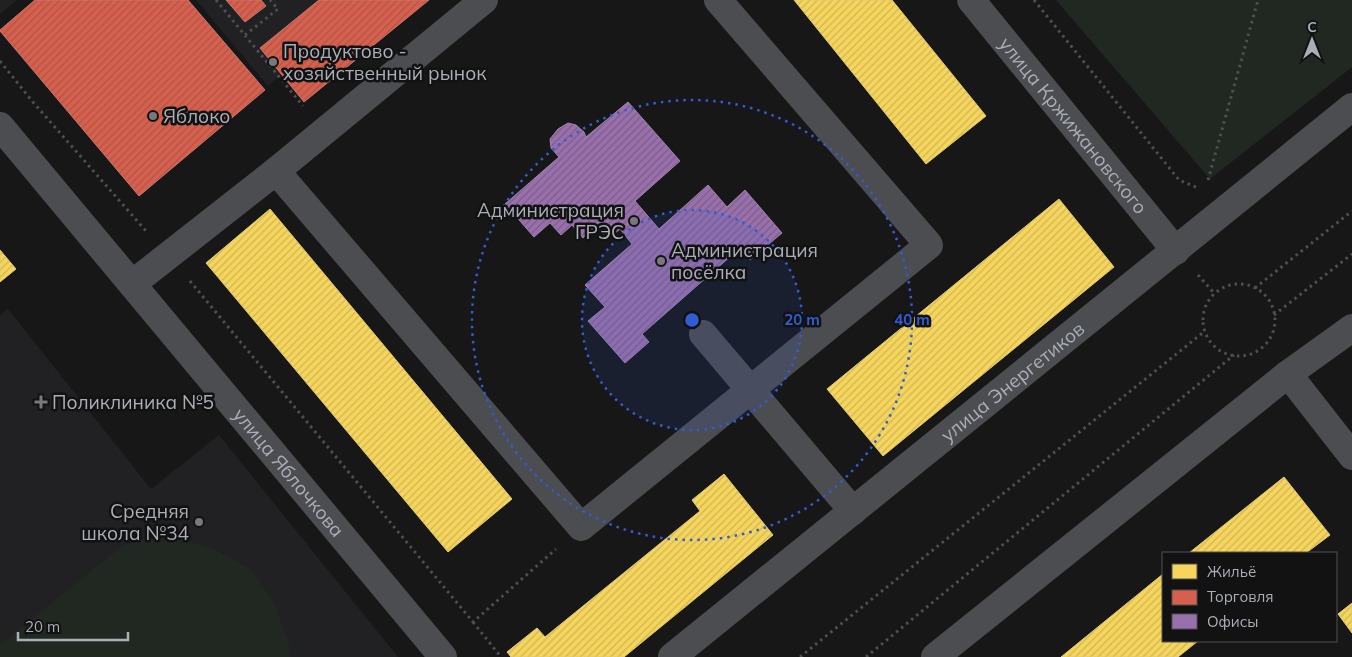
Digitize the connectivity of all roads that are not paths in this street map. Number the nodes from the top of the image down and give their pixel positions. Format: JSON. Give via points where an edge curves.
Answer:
{"nodes":[{"id":1,"x":484,"y":0,"type":"edge"},
{"id":2,"x":718,"y":0,"type":"edge"},
{"id":3,"x":971,"y":0,"type":"edge"},
{"id":4,"x":1352,"y":108,"type":"edge"},
{"id":5,"x":0,"y":126,"type":"edge"},
{"id":6,"x":276,"y":171,"type":"junction"},
{"id":7,"x":1176,"y":251,"type":"junction"},
{"id":8,"x":132,"y":284,"type":"junction"},
{"id":9,"x":1352,"y":328,"type":"edge"},
{"id":10,"x":703,"y":334,"type":"dead end"},
{"id":11,"x":1288,"y":374,"type":"junction"},
{"id":12,"x":750,"y":389,"type":"junction"},
{"id":13,"x":1352,"y":456,"type":"edge"},
{"id":14,"x":853,"y":511,"type":"junction"},
{"id":15,"x":443,"y":657,"type":"edge"},
{"id":16,"x":672,"y":657,"type":"edge"},
{"id":17,"x":935,"y":657,"type":"edge"}],
"edges":[{"from":1,"to":6,"type":"street"},
{"from":2,"to":12,"type":"street","via":[[929,245]]},
{"from":3,"to":7,"type":"street","name":"улица Кржижановского"},
{"from":4,"to":7,"type":"street","name":"улица Энергетиков"},
{"from":5,"to":8,"type":"street","name":"улица Яблочкова"},
{"from":6,"to":8,"type":"street"},
{"from":6,"to":12,"type":"street","via":[[580,527]]},
{"from":7,"to":14,"type":"street","name":"улица Энергетиков"},
{"from":8,"to":15,"type":"street","name":"улица Яблочкова"},
{"from":9,"to":11,"type":"street"},
{"from":10,"to":12,"type":"street"},
{"from":11,"to":13,"type":"street"},
{"from":11,"to":17,"type":"street"},
{"from":12,"to":14,"type":"street"},
{"from":14,"to":16,"type":"street","name":"улица Энергетиков"}]}
